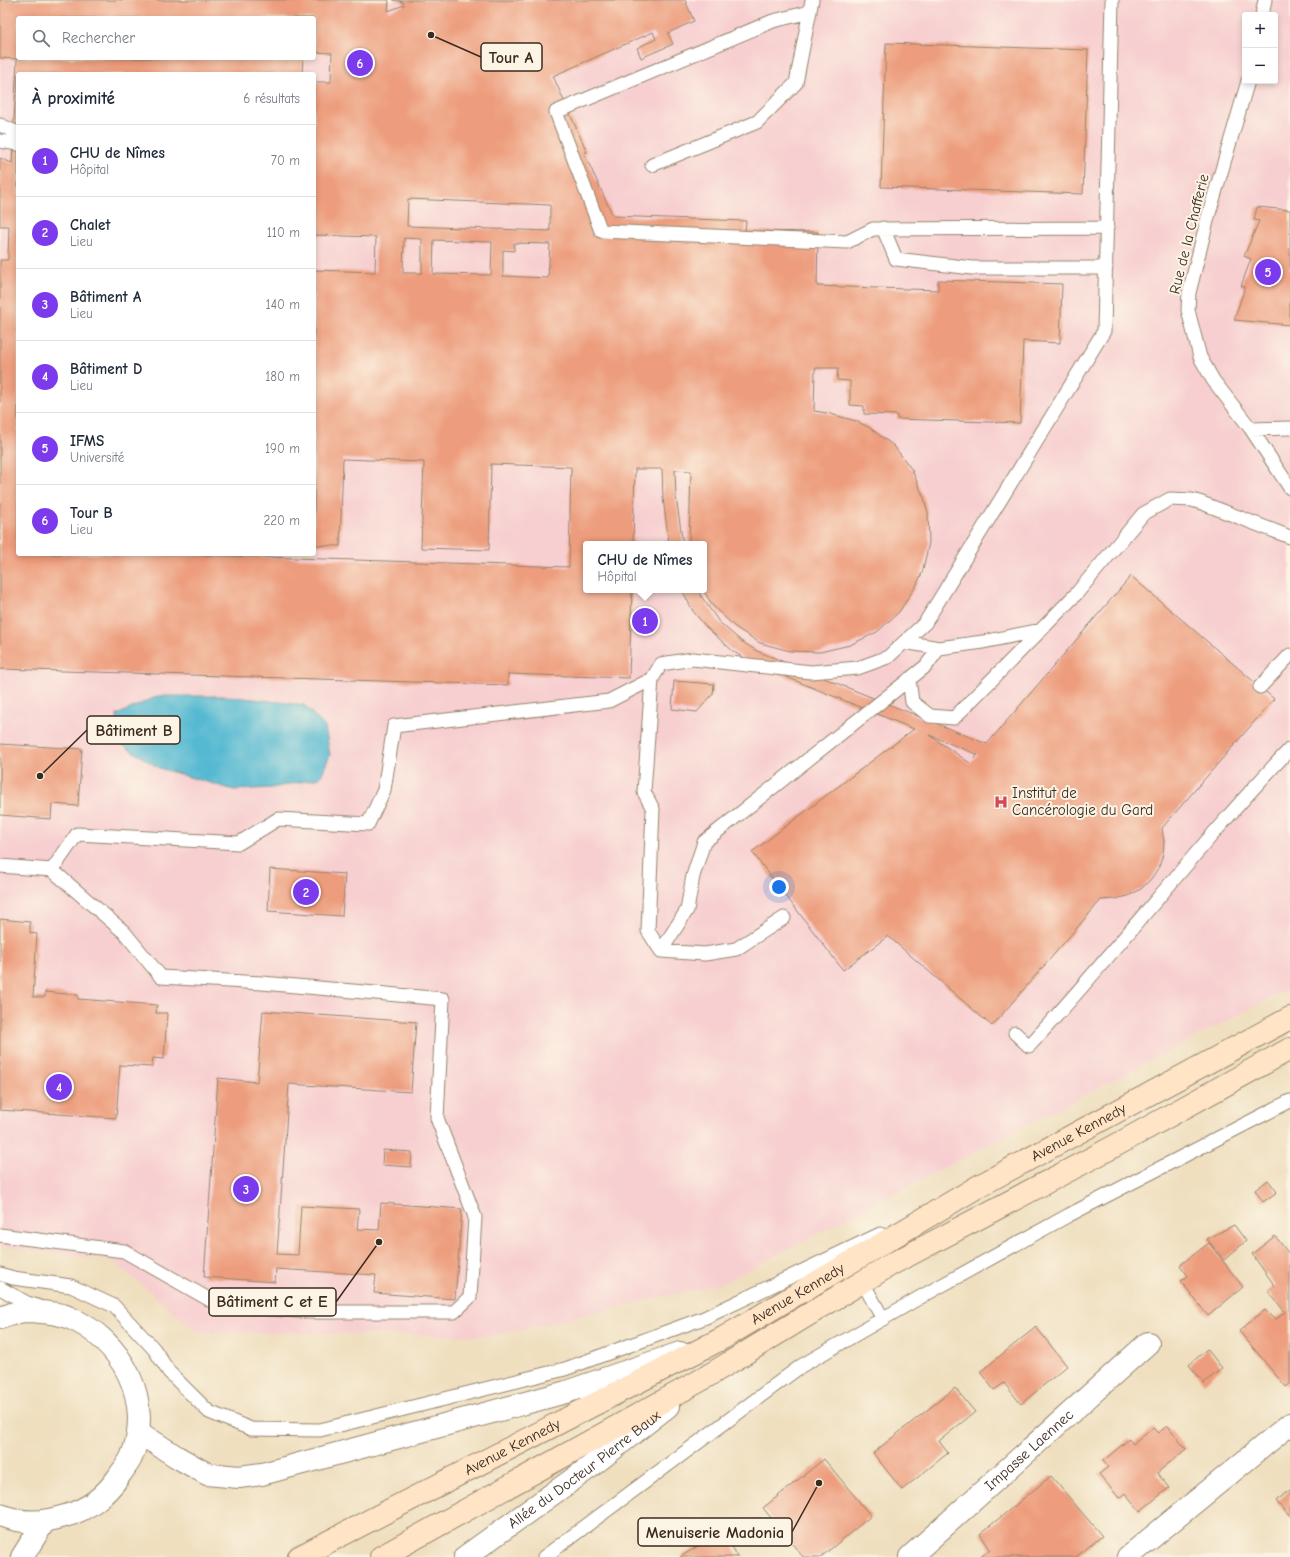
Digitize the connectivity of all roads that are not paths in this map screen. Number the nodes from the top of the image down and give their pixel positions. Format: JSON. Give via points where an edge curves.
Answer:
{"nodes":[{"id":1,"x":1112,"y":0,"type":"edge"},
{"id":2,"x":1265,"y":0,"type":"edge"},
{"id":3,"x":811,"y":6,"type":"edge"},
{"id":4,"x":1263,"y":12,"type":"edge"},
{"id":5,"x":1247,"y":84,"type":"edge"},
{"id":6,"x":0,"y":125,"type":"edge"},
{"id":7,"x":16,"y":132,"type":"edge"},
{"id":8,"x":0,"y":141,"type":"edge"},
{"id":9,"x":16,"y":144,"type":"edge"},
{"id":10,"x":652,"y":165,"type":"dead end"},
{"id":11,"x":882,"y":228,"type":"junction"},
{"id":12,"x":1107,"y":228,"type":"junction"},
{"id":13,"x":1106,"y":268,"type":"junction"},
{"id":14,"x":1290,"y":428,"type":"edge"},
{"id":15,"x":1251,"y":429,"type":"junction"},
{"id":16,"x":1290,"y":488,"type":"edge"},
{"id":17,"x":1290,"y":537,"type":"edge"},
{"id":18,"x":1041,"y":630,"type":"junction"},
{"id":19,"x":904,"y":642,"type":"junction"},
{"id":20,"x":940,"y":648,"type":"junction"},
{"id":21,"x":1290,"y":656,"type":"edge"},
{"id":22,"x":652,"y":679,"type":"junction"},
{"id":23,"x":909,"y":679,"type":"junction"},
{"id":24,"x":1260,"y":687,"type":"dead end"},
{"id":25,"x":1290,"y":749,"type":"edge"},
{"id":26,"x":0,"y":866,"type":"edge"},
{"id":27,"x":52,"y":870,"type":"junction"},
{"id":28,"x":784,"y":918,"type":"dead end"},
{"id":29,"x":661,"y":951,"type":"junction"},
{"id":30,"x":1290,"y":1018,"type":"edge"},
{"id":31,"x":1015,"y":1032,"type":"dead end"},
{"id":32,"x":1290,"y":1049,"type":"edge"},
{"id":33,"x":1290,"y":1102,"type":"edge"},
{"id":34,"x":979,"y":1186,"type":"junction"},
{"id":35,"x":0,"y":1234,"type":"edge"},
{"id":36,"x":0,"y":1274,"type":"edge"},
{"id":37,"x":862,"y":1281,"type":"junction"},
{"id":38,"x":0,"y":1288,"type":"edge"},
{"id":39,"x":0,"y":1300,"type":"edge"},
{"id":40,"x":22,"y":1311,"type":"junction"},
{"id":41,"x":67,"y":1316,"type":"junction"},
{"id":42,"x":0,"y":1318,"type":"edge"},
{"id":43,"x":883,"y":1319,"type":"junction"},
{"id":44,"x":723,"y":1338,"type":"junction"},
{"id":45,"x":1148,"y":1343,"type":"dead end"},
{"id":46,"x":701,"y":1380,"type":"junction"},
{"id":47,"x":1290,"y":1424,"type":"edge"},
{"id":48,"x":138,"y":1432,"type":"junction"},
{"id":49,"x":0,"y":1515,"type":"edge"},
{"id":50,"x":44,"y":1522,"type":"junction"},
{"id":51,"x":22,"y":1557,"type":"edge"},
{"id":52,"x":299,"y":1557,"type":"edge"},
{"id":53,"x":381,"y":1557,"type":"edge"},
{"id":54,"x":465,"y":1557,"type":"edge"},
{"id":55,"x":544,"y":1557,"type":"edge"},
{"id":56,"x":910,"y":1557,"type":"edge"},
{"id":57,"x":1128,"y":1557,"type":"edge"}],
"edges":[{"from":1,"to":12,"type":"lane"},
{"from":2,"to":4,"type":"lane"},
{"from":3,"to":10,"type":"lane","via":[[796,83],[757,122]]},
{"from":3,"to":11,"type":"lane","via":[[556,112],[601,231],[847,242],[873,229]]},
{"from":5,"to":15,"type":"lane","name":"Rue de la Chafferie","via":[[1208,217],[1189,293],[1188,310],[1200,357],[1213,380]]},
{"from":6,"to":7,"type":"lane"},
{"from":8,"to":9,"type":"lane"},
{"from":11,"to":12,"type":"lane"},
{"from":11,"to":13,"type":"lane","via":[[896,259],[972,268]]},
{"from":12,"to":13,"type":"lane"},
{"from":13,"to":19,"type":"lane","via":[[1104,331],[925,623]]},
{"from":14,"to":15,"type":"lane"},
{"from":15,"to":16,"type":"lane","name":"Rue de la Chafferie"},
{"from":17,"to":18,"type":"lane","via":[[1202,503],[1170,499],[1143,514]]},
{"from":18,"to":20,"type":"lane"},
{"from":18,"to":23,"type":"lane","via":[[954,718],[930,716],[912,702]]},
{"from":19,"to":20,"type":"lane"},
{"from":19,"to":22,"type":"lane","via":[[888,657],[858,668],[811,672],[693,659],[661,664]]},
{"from":20,"to":23,"type":"lane","via":[[926,666]]},
{"from":21,"to":24,"type":"lane"},
{"from":22,"to":27,"type":"lane","via":[[609,701],[394,726],[384,790],[368,824],[278,819],[239,842],[77,834]]},
{"from":22,"to":29,"type":"lane","via":[[644,792],[653,809],[648,931]]},
{"from":23,"to":29,"type":"lane","via":[[704,842],[693,876],[687,910]]},
{"from":25,"to":31,"type":"lane","via":[[1242,799],[1066,1007],[1029,1046]]},
{"from":26,"to":27,"type":"lane"},
{"from":27,"to":35,"type":"lane","via":[[124,932],[161,976],[443,999],[437,1118],[475,1217],[470,1297],[454,1312],[309,1312],[219,1305],[124,1250]]},
{"from":28,"to":29,"type":"lane","via":[[736,949],[705,954]]},
{"from":30,"to":34,"type":"main road","name":"Avenue Kennedy"},
{"from":32,"to":37,"type":"main road","name":"Avenue Kennedy"},
{"from":33,"to":43,"type":"lane","via":[[1069,1215]]},
{"from":34,"to":36,"type":"lane","via":[[704,1318],[565,1370],[320,1430],[251,1430],[209,1412],[169,1372],[154,1349],[114,1306],[71,1286]]},
{"from":34,"to":44,"type":"main road","name":"Avenue Kennedy"},
{"from":37,"to":43,"type":"lane"},
{"from":37,"to":46,"type":"main road","name":"Avenue Kennedy"},
{"from":38,"to":41,"type":"lane","via":[[27,1303]]},
{"from":39,"to":40,"type":"street"},
{"from":40,"to":41,"type":"street"},
{"from":40,"to":42,"type":"street"},
{"from":41,"to":48,"type":"street","via":[[99,1334],[123,1361],[137,1395]]},
{"from":43,"to":55,"type":"lane","via":[[801,1366]]},
{"from":44,"to":48,"type":"street","via":[[566,1392],[262,1474],[239,1477],[207,1474]]},
{"from":44,"to":52,"type":"main road","name":"Avenue Kennedy"},
{"from":45,"to":56,"type":"street","name":"Impasse Laennec"},
{"from":46,"to":53,"type":"main road","name":"Avenue Kennedy"},
{"from":46,"to":54,"type":"street","name":"Allée du Docteur Pierre Baux","via":[[590,1467]]},
{"from":47,"to":57,"type":"street"},
{"from":48,"to":50,"type":"street","via":[[131,1458],[110,1489],[80,1512]]},
{"from":49,"to":50,"type":"street","via":[[12,1520]]},
{"from":50,"to":51,"type":"street"}]}
